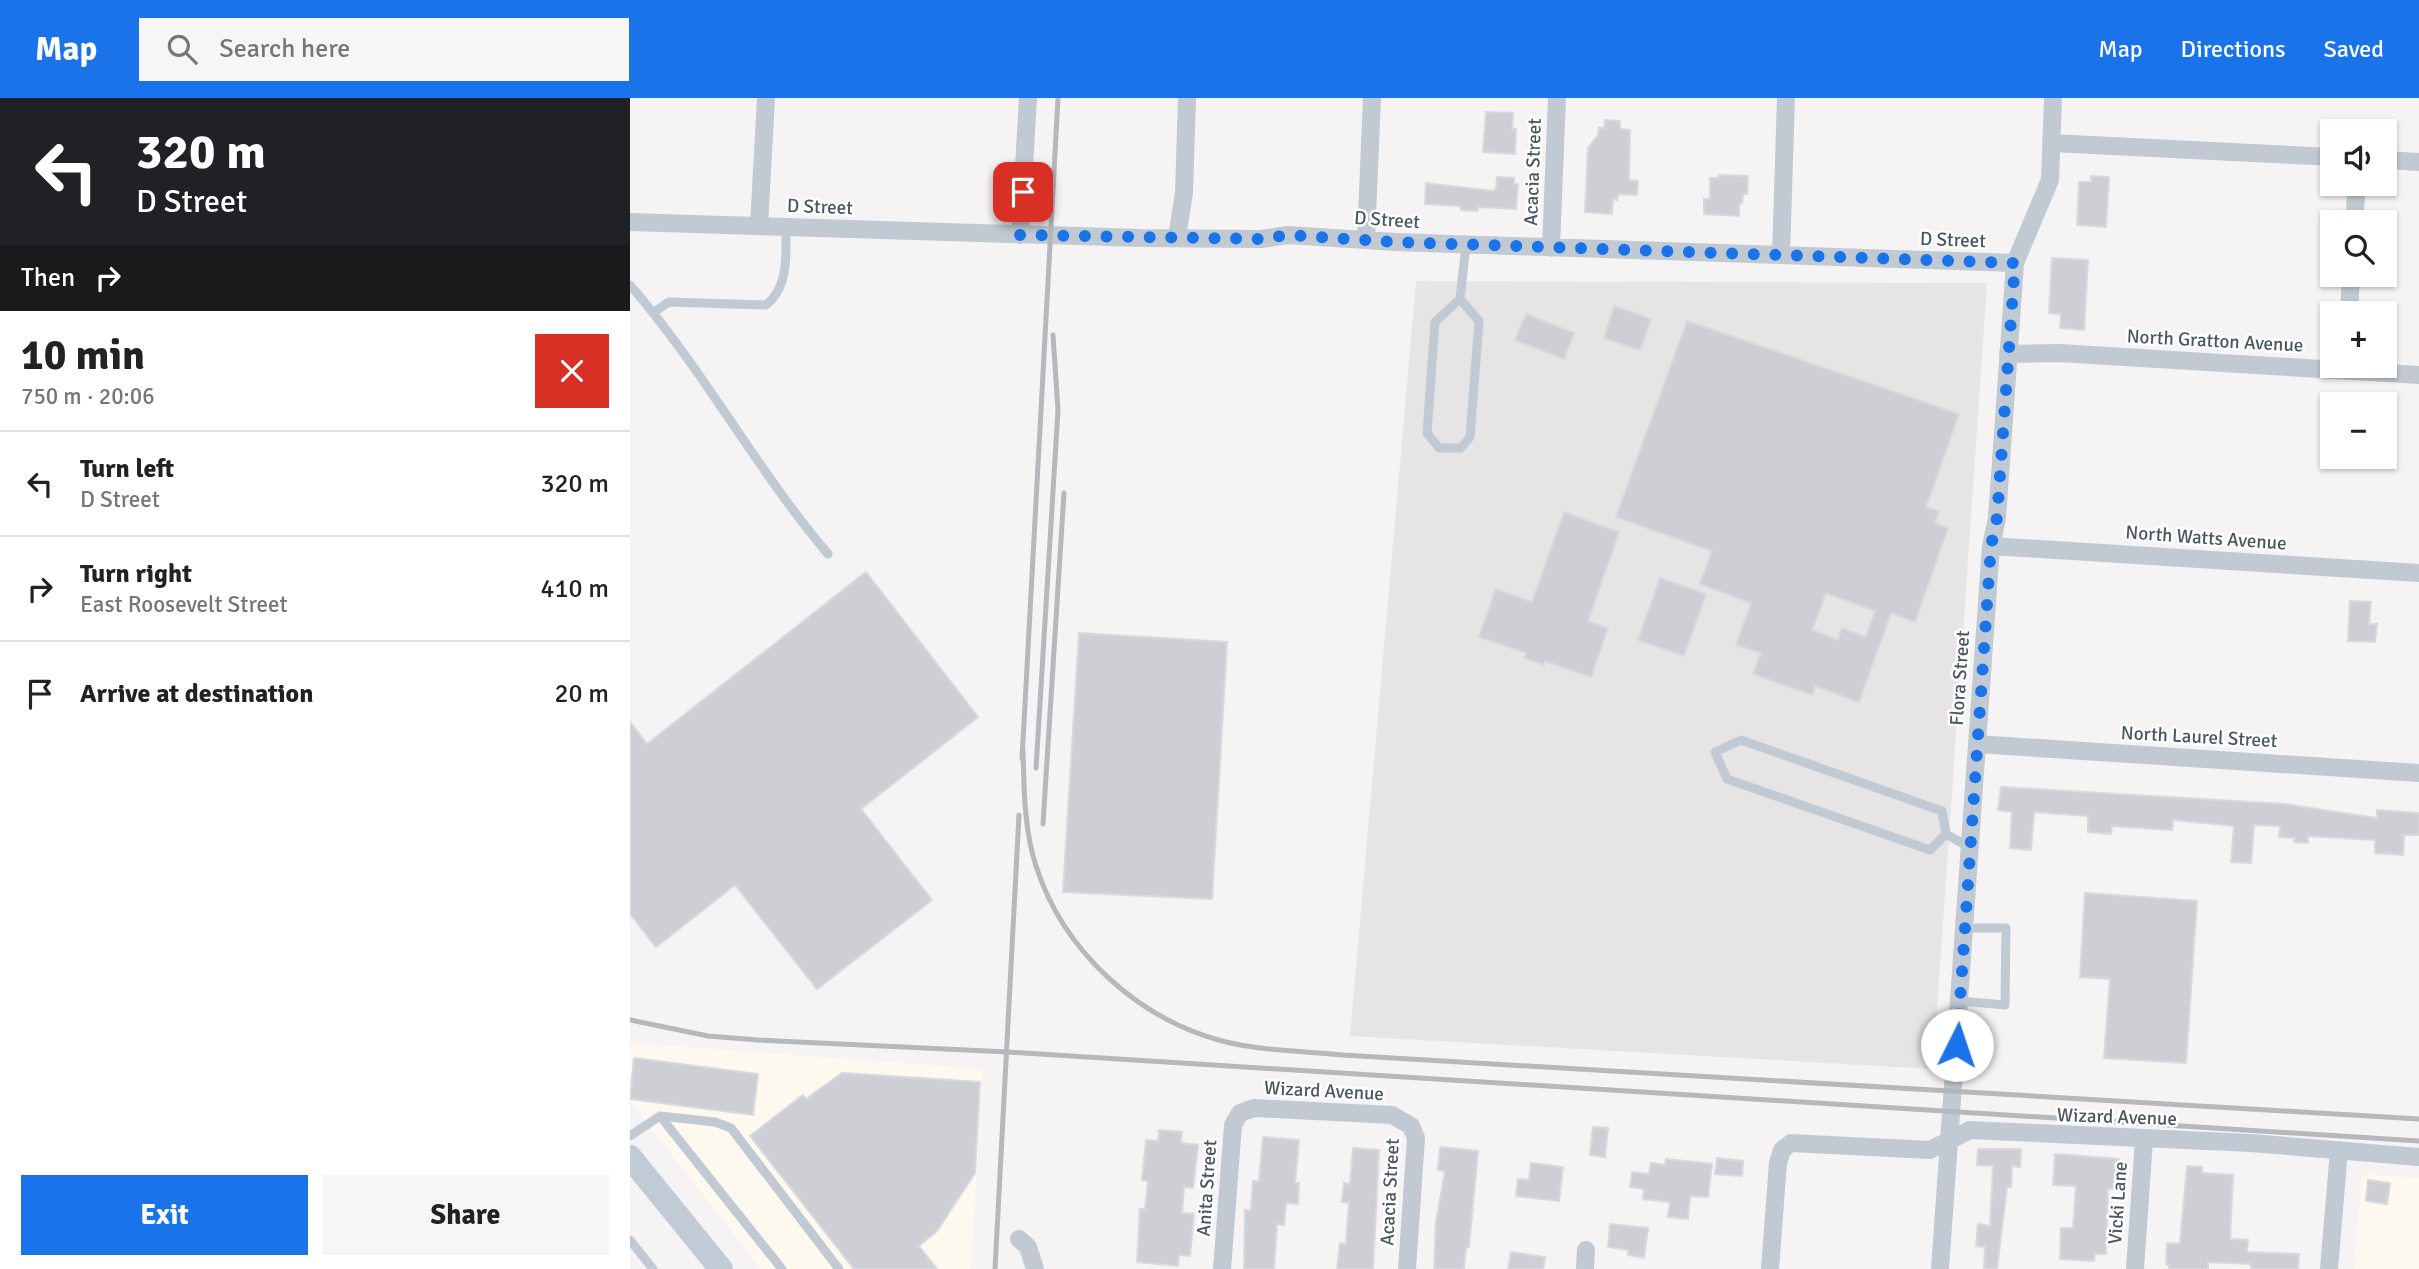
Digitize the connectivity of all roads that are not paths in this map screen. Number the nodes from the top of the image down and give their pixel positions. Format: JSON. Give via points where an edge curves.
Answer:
{"nodes":[{"id":1,"x":765,"y":98,"type":"edge"},
{"id":2,"x":1028,"y":98,"type":"edge"},
{"id":3,"x":1187,"y":98,"type":"edge"},
{"id":4,"x":1372,"y":98,"type":"edge"},
{"id":5,"x":1557,"y":98,"type":"edge"},
{"id":6,"x":1786,"y":98,"type":"edge"},
{"id":7,"x":2053,"y":98,"type":"edge"},
{"id":8,"x":2052,"y":143,"type":"junction"},
{"id":9,"x":2320,"y":156,"type":"edge"},
{"id":10,"x":2397,"y":161,"type":"edge"},
{"id":11,"x":2419,"y":162,"type":"edge"},
{"id":12,"x":630,"y":222,"type":"edge"},
{"id":13,"x":759,"y":226,"type":"junction"},
{"id":14,"x":786,"y":227,"type":"junction"},
{"id":15,"x":1020,"y":235,"type":"junction"},
{"id":16,"x":1177,"y":237,"type":"junction"},
{"id":17,"x":1366,"y":239,"type":"junction"},
{"id":18,"x":1466,"y":245,"type":"junction"},
{"id":19,"x":1551,"y":248,"type":"junction"},
{"id":20,"x":1781,"y":255,"type":"junction"},
{"id":21,"x":2015,"y":263,"type":"junction"},
{"id":22,"x":630,"y":285,"type":"edge"},
{"id":23,"x":1460,"y":299,"type":"junction"},
{"id":24,"x":654,"y":312,"type":"junction"},
{"id":25,"x":2008,"y":354,"type":"junction"},
{"id":26,"x":2320,"y":367,"type":"edge"},
{"id":27,"x":2397,"y":373,"type":"edge"},
{"id":28,"x":2419,"y":375,"type":"edge"},
{"id":29,"x":1991,"y":546,"type":"junction"},
{"id":30,"x":828,"y":554,"type":"dead end"},
{"id":31,"x":2419,"y":573,"type":"edge"},
{"id":32,"x":1977,"y":744,"type":"junction"},
{"id":33,"x":2419,"y":773,"type":"edge"},
{"id":34,"x":1946,"y":834,"type":"junction"},
{"id":35,"x":1969,"y":847,"type":"junction"},
{"id":36,"x":1965,"y":928,"type":"junction"},
{"id":37,"x":1960,"y":1001,"type":"junction"},
{"id":38,"x":1240,"y":1113,"type":"joint"},
{"id":39,"x":660,"y":1116,"type":"junction"},
{"id":40,"x":1406,"y":1121,"type":"joint"},
{"id":41,"x":630,"y":1136,"type":"edge"},
{"id":42,"x":2144,"y":1140,"type":"junction"},
{"id":43,"x":1950,"y":1141,"type":"junction"},
{"id":44,"x":2339,"y":1150,"type":"junction"},
{"id":45,"x":630,"y":1157,"type":"edge"},
{"id":46,"x":2419,"y":1157,"type":"edge"},
{"id":47,"x":1019,"y":1239,"type":"dead end"},
{"id":48,"x":630,"y":1240,"type":"edge"},
{"id":49,"x":1586,"y":1250,"type":"dead end"},
{"id":50,"x":653,"y":1269,"type":"edge"},
{"id":51,"x":721,"y":1269,"type":"edge"},
{"id":52,"x":782,"y":1269,"type":"edge"},
{"id":53,"x":839,"y":1269,"type":"edge"},
{"id":54,"x":1035,"y":1269,"type":"edge"},
{"id":55,"x":1222,"y":1269,"type":"edge"},
{"id":56,"x":1407,"y":1269,"type":"edge"},
{"id":57,"x":1585,"y":1269,"type":"edge"},
{"id":58,"x":1770,"y":1269,"type":"edge"},
{"id":59,"x":1940,"y":1269,"type":"edge"},
{"id":60,"x":2135,"y":1269,"type":"edge"},
{"id":61,"x":2329,"y":1269,"type":"edge"}],
"edges":[{"from":1,"to":13,"type":"street"},
{"from":2,"to":15,"type":"street"},
{"from":3,"to":16,"type":"street","via":[[1184,193]]},
{"from":4,"to":17,"type":"street"},
{"from":5,"to":19,"type":"street","name":"Acacia Street"},
{"from":6,"to":20,"type":"street"},
{"from":7,"to":8,"type":"street","name":"Flora Street"},
{"from":8,"to":9,"type":"street"},
{"from":8,"to":21,"type":"street","name":"Flora Street","via":[[2046,196]]},
{"from":10,"to":11,"type":"street"},
{"from":12,"to":13,"type":"street","name":"D Street"},
{"from":13,"to":14,"type":"street","name":"D Street"},
{"from":14,"to":15,"type":"street","name":"D Street"},
{"from":14,"to":24,"type":"lane","via":[[786,267],[776,297],[766,305],[669,302]]},
{"from":15,"to":16,"type":"street","name":"D Street"},
{"from":16,"to":17,"type":"street","name":"D Street"},
{"from":17,"to":18,"type":"street","name":"D Street"},
{"from":18,"to":19,"type":"street","name":"D Street"},
{"from":18,"to":23,"type":"lane"},
{"from":19,"to":20,"type":"street","name":"D Street"},
{"from":20,"to":21,"type":"street","name":"D Street"},
{"from":21,"to":25,"type":"street","name":"Flora Street"},
{"from":22,"to":24,"type":"lane"},
{"from":23,"to":23,"type":"lane","via":[[1436,321],[1427,433],[1439,448],[1461,449],[1470,437],[1479,321]]},
{"from":24,"to":30,"type":"lane","via":[[788,508]]},
{"from":25,"to":26,"type":"street","name":"North Gratton Avenue"},
{"from":25,"to":29,"type":"street","name":"Flora Street","via":[[1997,518]]},
{"from":27,"to":28,"type":"street","name":"North Gratton Avenue"},
{"from":29,"to":31,"type":"street","name":"North Watts Avenue"},
{"from":29,"to":32,"type":"street","name":"Flora Street"},
{"from":32,"to":33,"type":"street","name":"North Laurel Street"},
{"from":32,"to":35,"type":"street","name":"Flora Street"},
{"from":34,"to":34,"type":"lane","via":[[1942,811],[1741,740],[1715,752],[1727,779],[1930,850]]},
{"from":34,"to":35,"type":"lane"},
{"from":35,"to":36,"type":"street","name":"Flora Street"},
{"from":36,"to":37,"type":"street","name":"Flora Street"},
{"from":36,"to":37,"type":"lane","via":[[2006,928],[2005,1005]]},
{"from":37,"to":43,"type":"street","name":"Flora Street"},
{"from":38,"to":40,"type":"street","name":"Wizard Avenue","via":[[1254,1108],[1392,1115]]},
{"from":38,"to":55,"type":"street","name":"Anita Street","via":[[1233,1125]]},
{"from":39,"to":41,"type":"lane"},
{"from":39,"to":52,"type":"lane"},
{"from":39,"to":53,"type":"lane","via":[[731,1128]]},
{"from":40,"to":56,"type":"street","name":"Acacia Street","via":[[1416,1138]]},
{"from":42,"to":43,"type":"street","name":"Wizard Avenue","via":[[1970,1130]]},
{"from":42,"to":44,"type":"street","name":"Wizard Avenue"},
{"from":42,"to":60,"type":"street","name":"Vicki Lane"},
{"from":43,"to":58,"type":"street","name":"Wizard Avenue","via":[[1930,1150],[1791,1143],[1780,1154]]},
{"from":43,"to":59,"type":"street","name":"Flora Street"},
{"from":44,"to":46,"type":"street","name":"Wizard Avenue"},
{"from":44,"to":61,"type":"street"},
{"from":45,"to":51,"type":"main road"},
{"from":47,"to":54,"type":"street","via":[[1028,1247]]},
{"from":48,"to":50,"type":"lane"},
{"from":49,"to":57,"type":"street"}]}
